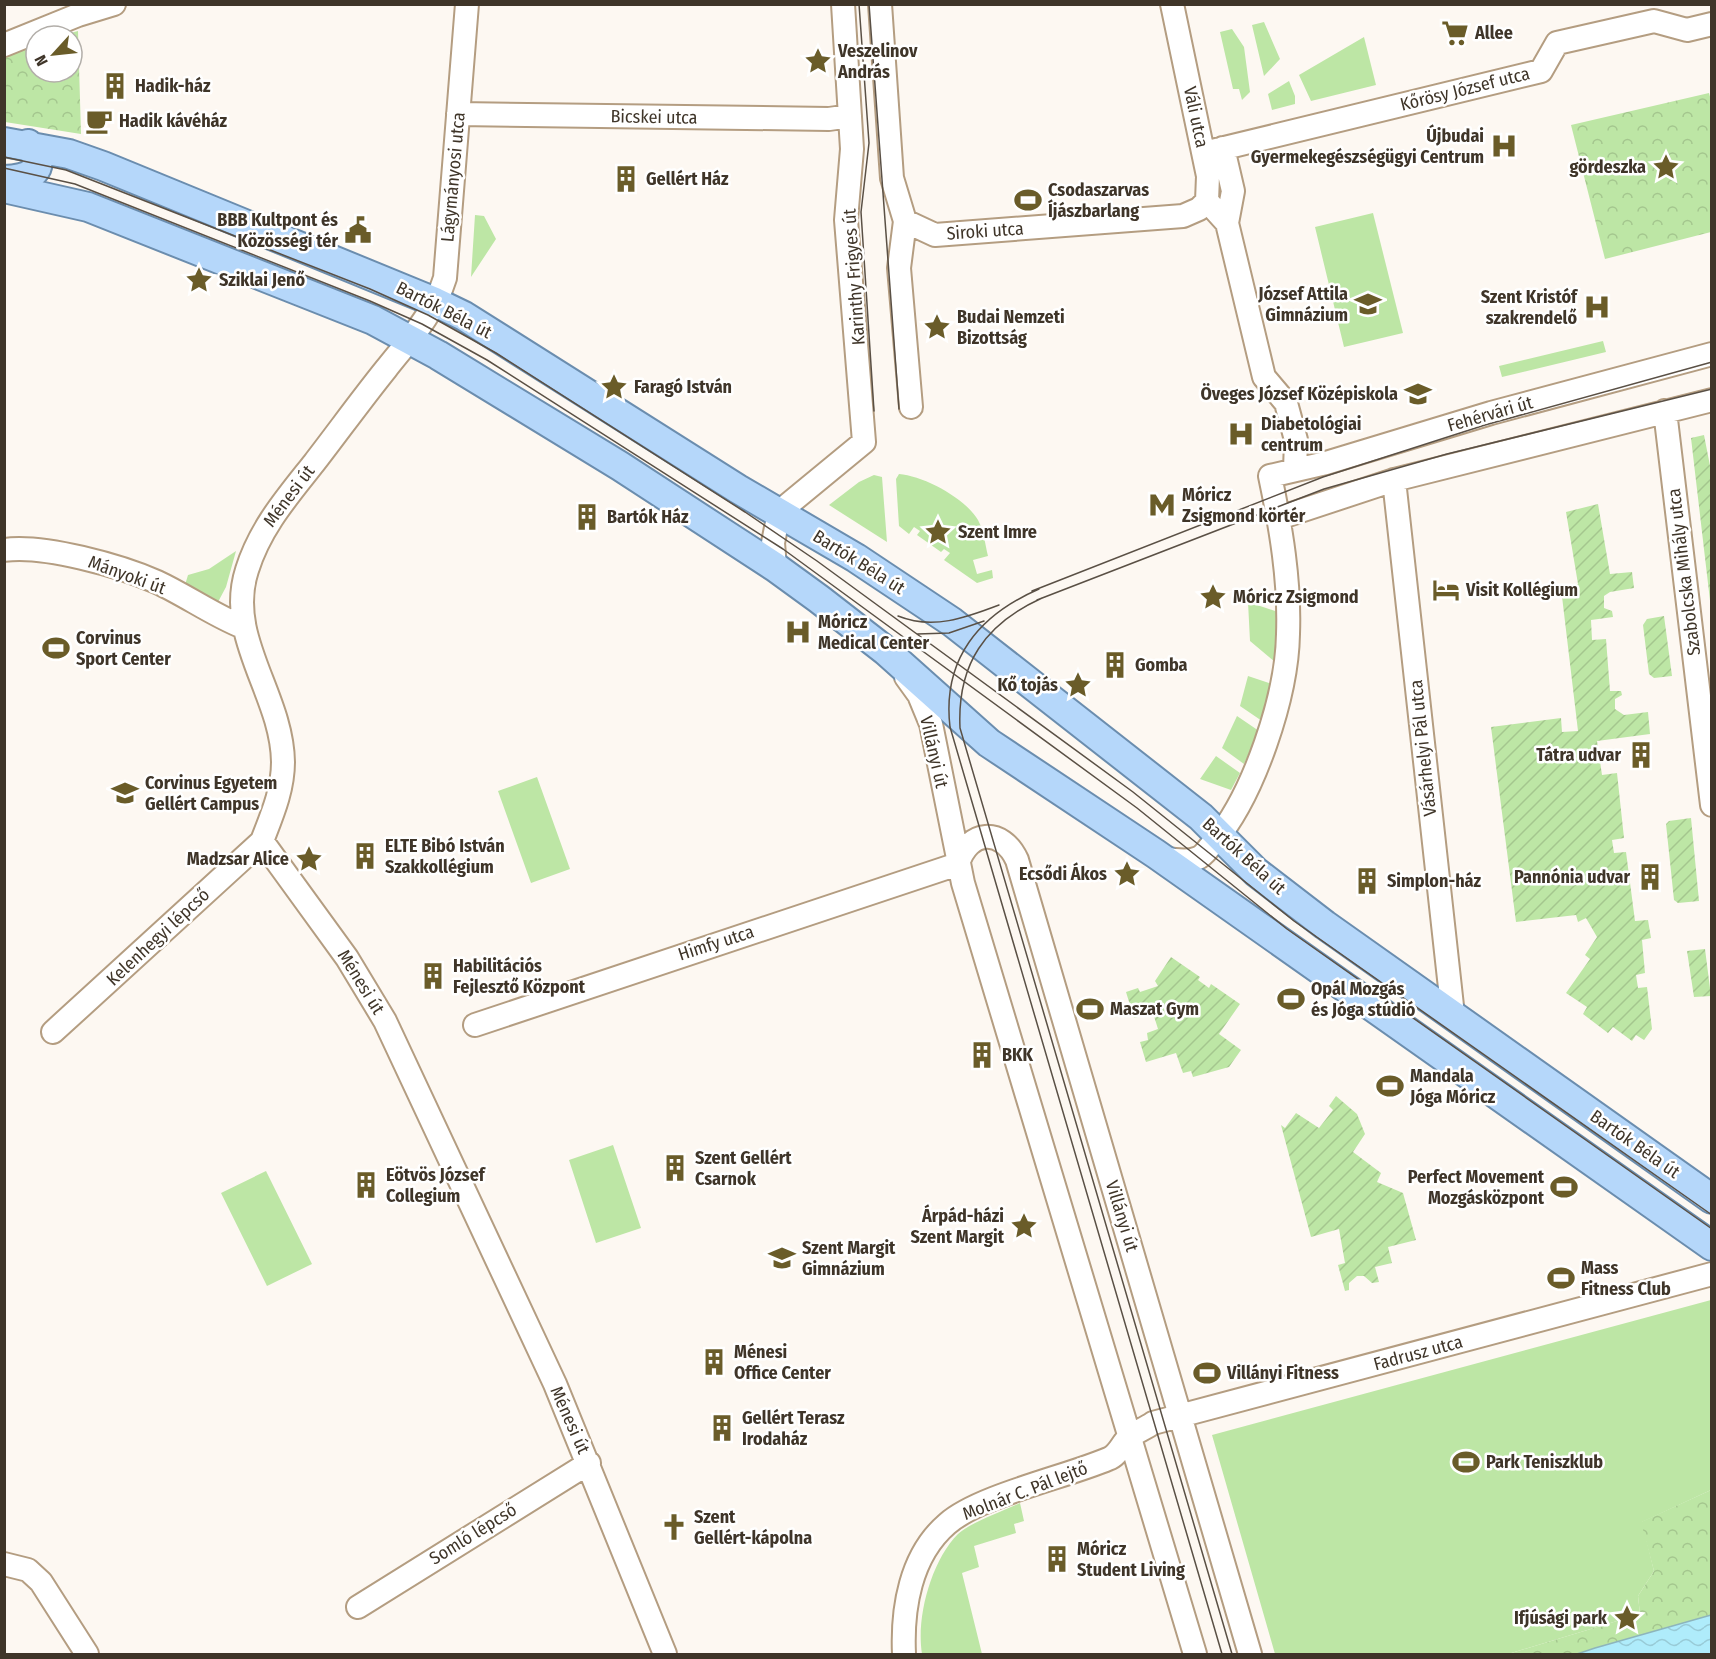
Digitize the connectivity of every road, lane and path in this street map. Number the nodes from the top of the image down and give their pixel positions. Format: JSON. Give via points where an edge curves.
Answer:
{"nodes":[{"id":1,"x":114,"y":4,"type":"edge"},
{"id":2,"x":467,"y":4,"type":"edge"},
{"id":3,"x":843,"y":4,"type":"edge"},
{"id":4,"x":880,"y":4,"type":"edge"},
{"id":5,"x":1172,"y":4,"type":"edge"},
{"id":6,"x":1712,"y":24,"type":"edge"},
{"id":7,"x":4,"y":45,"type":"edge"},
{"id":8,"x":459,"y":114,"type":"junction"},
{"id":9,"x":850,"y":116,"type":"junction"},
{"id":10,"x":16,"y":143,"type":"edge"},
{"id":11,"x":1213,"y":151,"type":"junction"},
{"id":12,"x":4,"y":180,"type":"edge"},
{"id":13,"x":4,"y":188,"type":"edge"},
{"id":14,"x":1208,"y":201,"type":"junction"},
{"id":15,"x":904,"y":221,"type":"junction"},
{"id":16,"x":1227,"y":223,"type":"junction"},
{"id":17,"x":435,"y":302,"type":"junction"},
{"id":18,"x":410,"y":339,"type":"junction"},
{"id":19,"x":1712,"y":354,"type":"edge"},
{"id":20,"x":1712,"y":400,"type":"edge"},
{"id":21,"x":911,"y":407,"type":"dead end"},
{"id":22,"x":1665,"y":411,"type":"junction"},
{"id":23,"x":1295,"y":470,"type":"junction"},
{"id":24,"x":1394,"y":480,"type":"junction"},
{"id":25,"x":779,"y":512,"type":"junction"},
{"id":26,"x":1279,"y":518,"type":"junction"},
{"id":27,"x":4,"y":550,"type":"edge"},
{"id":28,"x":775,"y":567,"type":"junction"},
{"id":29,"x":243,"y":627,"type":"junction"},
{"id":30,"x":886,"y":651,"type":"junction"},
{"id":31,"x":1712,"y":805,"type":"edge"},
{"id":32,"x":1220,"y":835,"type":"junction"},
{"id":33,"x":262,"y":841,"type":"junction"},
{"id":34,"x":1162,"y":858,"type":"junction"},
{"id":35,"x":958,"y":864,"type":"junction"},
{"id":36,"x":1453,"y":1015,"type":"junction"},
{"id":37,"x":475,"y":1024,"type":"dead end"},
{"id":38,"x":52,"y":1032,"type":"dead end"},
{"id":39,"x":1712,"y":1199,"type":"edge"},
{"id":40,"x":1712,"y":1246,"type":"edge"},
{"id":41,"x":1712,"y":1274,"type":"edge"},
{"id":42,"x":1181,"y":1416,"type":"junction"},
{"id":43,"x":1128,"y":1438,"type":"junction"},
{"id":44,"x":589,"y":1463,"type":"junction"},
{"id":45,"x":4,"y":1564,"type":"edge"},
{"id":46,"x":358,"y":1607,"type":"dead end"},
{"id":47,"x":87,"y":1654,"type":"edge"},
{"id":48,"x":665,"y":1654,"type":"edge"},
{"id":49,"x":904,"y":1654,"type":"edge"},
{"id":50,"x":1195,"y":1654,"type":"edge"},
{"id":51,"x":1250,"y":1654,"type":"edge"}],
"edges":[{"from":1,"to":7,"type":"street"},
{"from":2,"to":8,"type":"street","name":"Lágymányosi utca"},
{"from":3,"to":9,"type":"street","name":"Karinthy Frigyes út"},
{"from":4,"to":15,"type":"street","via":[[892,178]]},
{"from":5,"to":11,"type":"street","name":"Váli utca"},
{"from":6,"to":11,"type":"street","name":"Kőrösy József utca","via":[[1687,30],[1654,21],[1557,42],[1541,70]]},
{"from":8,"to":9,"type":"street","name":"Bicskei utca","via":[[817,119]]},
{"from":8,"to":17,"type":"street","name":"Lágymányosi utca","via":[[445,278]]},
{"from":9,"to":25,"type":"street","name":"Karinthy Frigyes út","via":[[852,149],[846,220],[864,442]]},
{"from":10,"to":12,"type":"main road","via":[[35,153],[38,163],[28,177]]},
{"from":10,"to":17,"type":"main road","name":"Bartók Béla út","via":[[69,154],[112,170]]},
{"from":11,"to":14,"type":"street","name":"Váli utca"},
{"from":11,"to":16,"type":"street","name":"Váli utca","via":[[1233,191]]},
{"from":13,"to":18,"type":"main road","via":[[88,207],[373,320]]},
{"from":14,"to":15,"type":"street","name":"Siroki utca","via":[[1184,216],[935,235]]},
{"from":14,"to":16,"type":"street","name":"Váli utca"},
{"from":15,"to":21,"type":"street","via":[[899,268]]},
{"from":16,"to":23,"type":"street","name":"Váli utca","via":[[1264,377],[1286,403],[1296,440]]},
{"from":17,"to":18,"type":"street","name":"Lágymányosi utca"},
{"from":17,"to":25,"type":"main road","name":"Bartók Béla út","via":[[464,316]]},
{"from":18,"to":28,"type":"main road","via":[[620,466]]},
{"from":18,"to":29,"type":"street","name":"Ménesi út","via":[[257,540],[239,598]]},
{"from":19,"to":23,"type":"street","name":"Fehérvári út"},
{"from":20,"to":22,"type":"street"},
{"from":22,"to":24,"type":"street"},
{"from":22,"to":31,"type":"street","name":"Szabolcska Mihály utca"},
{"from":23,"to":26,"type":"street","name":"Fehérvári út","via":[[1270,476]]},
{"from":24,"to":26,"type":"street"},
{"from":24,"to":36,"type":"street","name":"Vásárhelyi Pál utca"},
{"from":25,"to":28,"type":"street","via":[[773,543]]},
{"from":25,"to":32,"type":"main road","name":"Bartók Béla út","via":[[952,621]]},
{"from":26,"to":32,"type":"street","via":[[1288,590],[1288,637],[1281,687],[1253,777]]},
{"from":27,"to":29,"type":"street","name":"Mányoki út","via":[[48,550],[138,576]]},
{"from":28,"to":30,"type":"main road"},
{"from":29,"to":33,"type":"street","name":"Ménesi út","via":[[281,741],[282,782]]},
{"from":30,"to":34,"type":"main road","via":[[989,743]]},
{"from":30,"to":35,"type":"street","name":"Villányi út","via":[[919,695],[931,724]]},
{"from":32,"to":34,"type":"street","via":[[1198,858]]},
{"from":32,"to":36,"type":"main road","name":"Bartók Béla út","via":[[1256,872],[1307,912]]},
{"from":33,"to":38,"type":"street","name":"Kelenhegyi lépcső"},
{"from":33,"to":44,"type":"street","name":"Ménesi út","via":[[317,914],[379,1011]]},
{"from":34,"to":40,"type":"main road"},
{"from":35,"to":37,"type":"street","name":"Himfy utca"},
{"from":35,"to":42,"type":"street","name":"Villányi út","via":[[966,845],[981,837],[1002,839],[1010,846],[1019,867]]},
{"from":35,"to":43,"type":"street","name":"Villányi út"},
{"from":36,"to":39,"type":"main road","name":"Bartók Béla út"},
{"from":41,"to":42,"type":"street","name":"Fadrusz utca"},
{"from":42,"to":43,"type":"street","name":"Fadrusz utca","via":[[1153,1424]]},
{"from":42,"to":51,"type":"street","name":"Villányi út"},
{"from":43,"to":49,"type":"street","name":"Molnár C. Pál lejtő","via":[[1115,1456],[992,1501],[947,1523],[927,1549],[912,1579],[903,1628]]},
{"from":43,"to":50,"type":"street","name":"Villányi út"},
{"from":44,"to":46,"type":"street","name":"Somló lépcső"},
{"from":44,"to":48,"type":"street","name":"Ménesi út"},
{"from":45,"to":47,"type":"street","via":[[28,1570],[41,1582]]}]}
